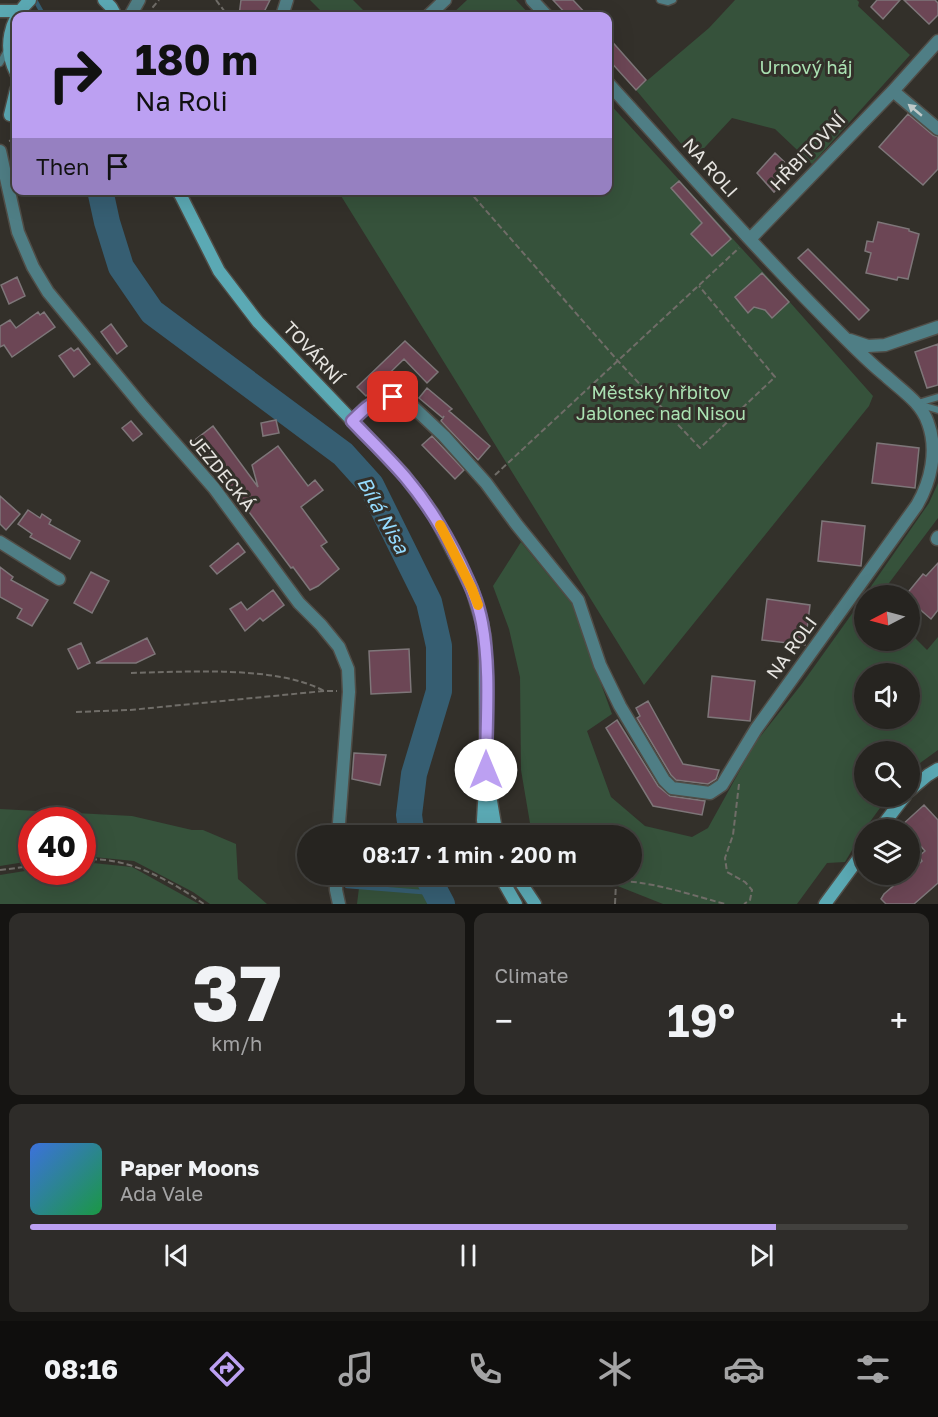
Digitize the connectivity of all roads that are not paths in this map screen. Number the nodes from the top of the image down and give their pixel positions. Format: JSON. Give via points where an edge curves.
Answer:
{"nodes":[{"id":1,"x":104,"y":0,"type":"edge"},
{"id":2,"x":445,"y":0,"type":"edge"},
{"id":3,"x":532,"y":0,"type":"edge"},
{"id":4,"x":660,"y":0,"type":"edge"},
{"id":5,"x":674,"y":0,"type":"edge"},
{"id":6,"x":24,"y":6,"type":"edge"},
{"id":7,"x":0,"y":11,"type":"edge"},
{"id":8,"x":114,"y":12,"type":"edge"},
{"id":9,"x":432,"y":12,"type":"edge"},
{"id":10,"x":543,"y":12,"type":"edge"},
{"id":11,"x":5,"y":31,"type":"edge"},
{"id":12,"x":938,"y":40,"type":"edge"},
{"id":13,"x":9,"y":49,"type":"junction"},
{"id":14,"x":0,"y":63,"type":"edge"},
{"id":15,"x":12,"y":64,"type":"edge"},
{"id":16,"x":612,"y":87,"type":"edge"},
{"id":17,"x":893,"y":91,"type":"junction"},
{"id":18,"x":938,"y":129,"type":"edge"},
{"id":19,"x":0,"y":151,"type":"edge"},
{"id":20,"x":181,"y":195,"type":"edge"},
{"id":21,"x":750,"y":239,"type":"junction"},
{"id":22,"x":938,"y":327,"type":"edge"},
{"id":23,"x":846,"y":339,"type":"junction"},
{"id":24,"x":938,"y":397,"type":"edge"},
{"id":25,"x":917,"y":404,"type":"junction"},
{"id":26,"x":938,"y":410,"type":"edge"},
{"id":27,"x":352,"y":421,"type":"junction"},
{"id":28,"x":933,"y":425,"type":"edge"},
{"id":29,"x":0,"y":542,"type":"edge"},
{"id":30,"x":60,"y":579,"type":"dead end"},
{"id":31,"x":938,"y":769,"type":"edge"},
{"id":32,"x":486,"y":770,"type":"junction"},
{"id":33,"x":920,"y":782,"type":"edge"},
{"id":34,"x":897,"y":807,"type":"edge"},
{"id":35,"x":887,"y":819,"type":"edge"},
{"id":36,"x":339,"y":825,"type":"edge"},
{"id":37,"x":484,"y":825,"type":"edge"},
{"id":38,"x":494,"y":825,"type":"edge"},
{"id":39,"x":854,"y":865,"type":"edge"},
{"id":40,"x":336,"y":885,"type":"edge"},
{"id":41,"x":505,"y":885,"type":"edge"},
{"id":42,"x":523,"y":885,"type":"edge"},
{"id":43,"x":339,"y":904,"type":"edge"},
{"id":44,"x":516,"y":904,"type":"edge"},
{"id":45,"x":536,"y":904,"type":"edge"},
{"id":46,"x":825,"y":904,"type":"edge"}],
"edges":[{"from":1,"to":8,"type":"street"},
{"from":2,"to":9,"type":"street"},
{"from":3,"to":10,"type":"street"},
{"from":4,"to":5,"type":"lane"},
{"from":6,"to":7,"type":"street"},
{"from":11,"to":13,"type":"street"},
{"from":12,"to":17,"type":"street","name":"HŘBITOVNÍ"},
{"from":13,"to":14,"type":"lane"},
{"from":13,"to":15,"type":"street"},
{"from":16,"to":21,"type":"street","name":"NA ROLI"},
{"from":18,"to":17,"type":"street","one_way":true},
{"from":17,"to":21,"type":"street","name":"HŘBITOVNÍ"},
{"from":19,"to":36,"type":"street","name":"JEZDECKÁ","via":[[18,232],[48,292],[214,488],[299,603],[339,647],[348,669],[349,692]]},
{"from":20,"to":27,"type":"street","name":"TOVÁRNÍ","via":[[219,271],[258,321]]},
{"from":21,"to":23,"type":"street","name":"NA ROLI"},
{"from":22,"to":23,"type":"street","via":[[885,345],[868,346]]},
{"from":23,"to":25,"type":"street","name":"NA ROLI"},
{"from":24,"to":25,"type":"lane"},
{"from":25,"to":26,"type":"lane"},
{"from":25,"to":28,"type":"street","name":"NA ROLI"},
{"from":27,"to":28,"type":"street","name":"NA ROLI","via":[[366,407],[393,397],[408,402],[444,436],[578,600],[600,665],[664,780],[672,788],[710,794],[722,785],[756,729],[916,505],[927,486]]},
{"from":27,"to":32,"type":"street","name":"TOVÁRNÍ","via":[[404,475],[430,509],[472,589],[485,639]]},
{"from":29,"to":30,"type":"street"},
{"from":31,"to":33,"type":"street"},
{"from":32,"to":37,"type":"street","name":"TOVÁRNÍ"},
{"from":32,"to":38,"type":"street","name":"TOVÁRNÍ"},
{"from":34,"to":35,"type":"street"},
{"from":39,"to":46,"type":"street"},
{"from":40,"to":43,"type":"street"},
{"from":41,"to":44,"type":"street"},
{"from":42,"to":45,"type":"street"}]}
